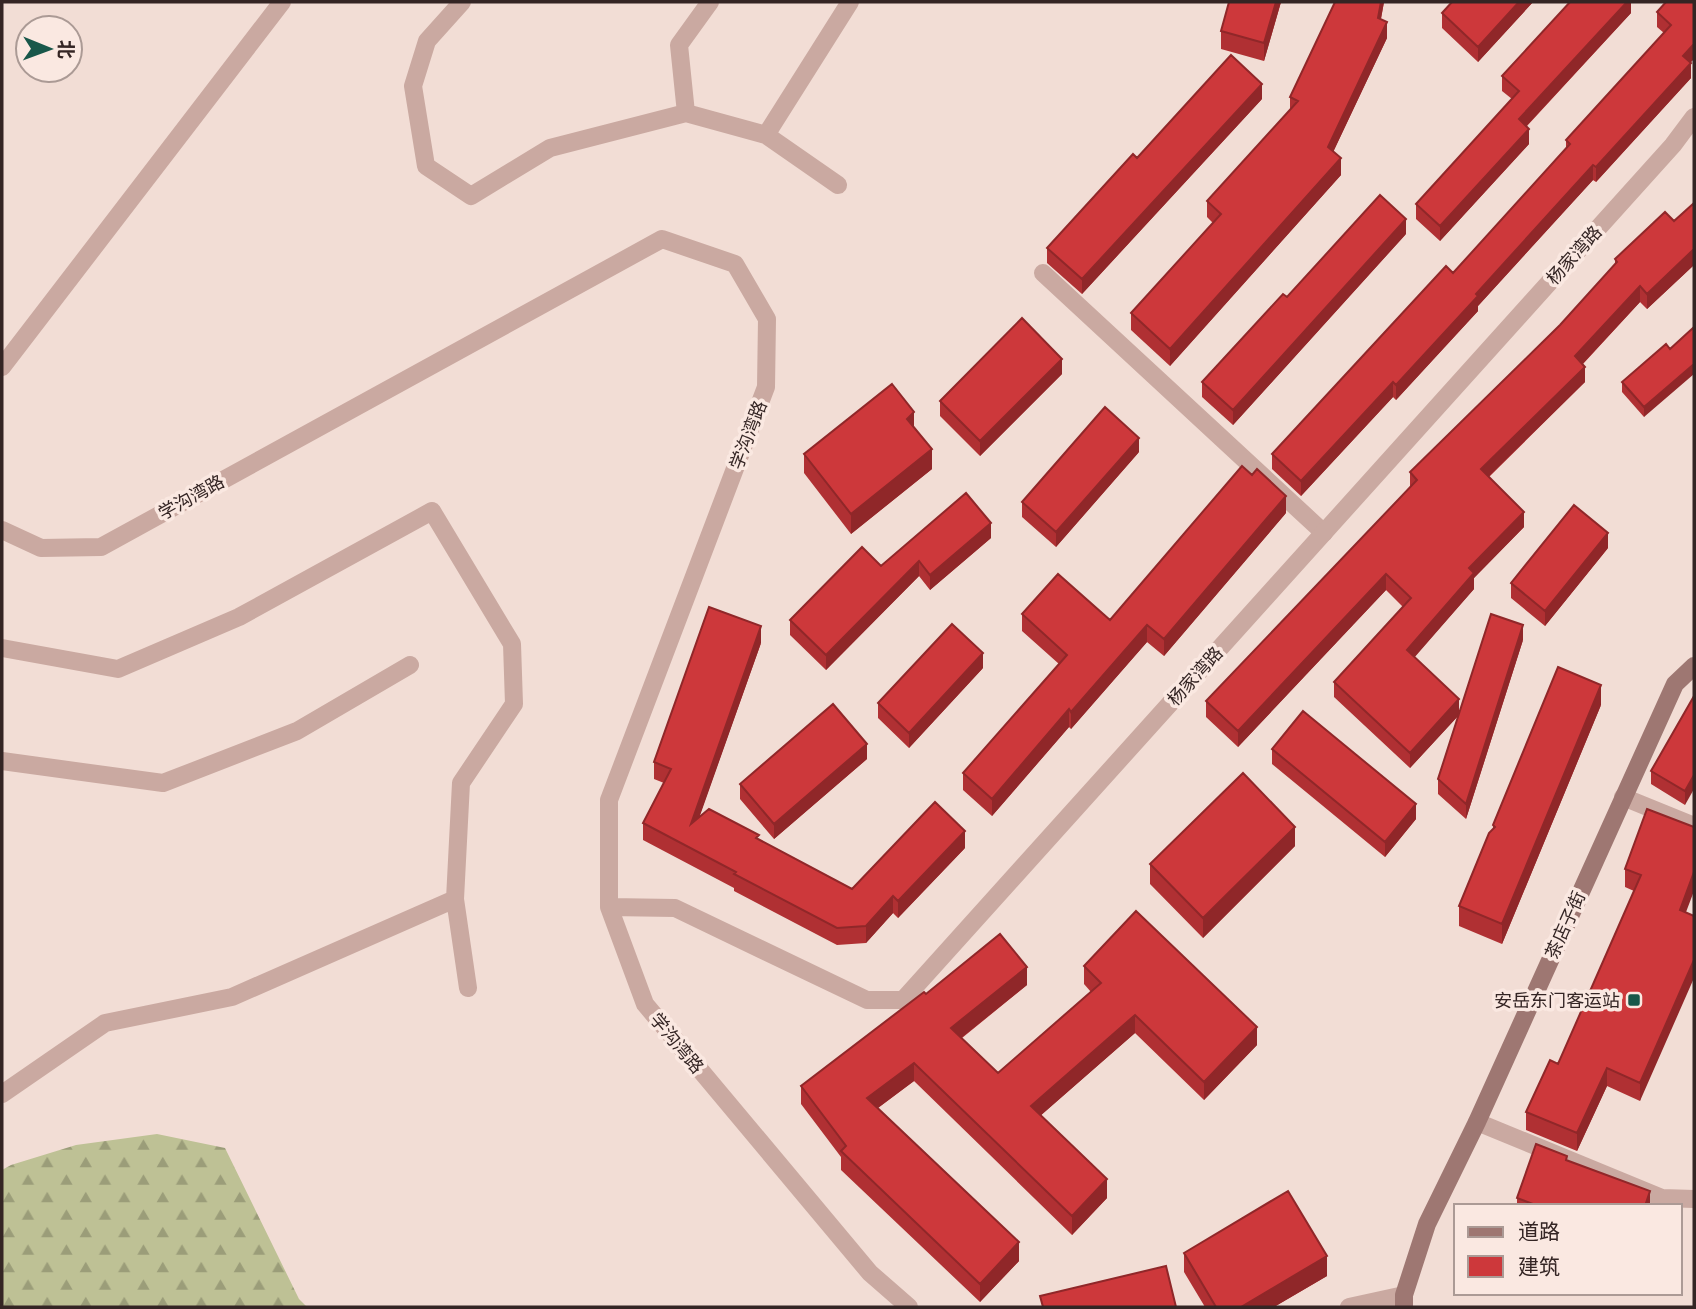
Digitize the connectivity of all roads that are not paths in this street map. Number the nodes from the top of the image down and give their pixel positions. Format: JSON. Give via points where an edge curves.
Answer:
{"nodes":[{"id":1,"x":282,"y":2,"type":"edge"},
{"id":2,"x":462,"y":2,"type":"edge"},
{"id":3,"x":710,"y":2,"type":"edge"},
{"id":4,"x":850,"y":2,"type":"edge"},
{"id":5,"x":686,"y":113,"type":"junction"},
{"id":6,"x":1694,"y":117,"type":"edge"},
{"id":7,"x":766,"y":135,"type":"junction"},
{"id":8,"x":838,"y":185,"type":"dead end"},
{"id":9,"x":1043,"y":273,"type":"dead end"},
{"id":10,"x":2,"y":368,"type":"edge"},
{"id":11,"x":2,"y":530,"type":"edge"},
{"id":12,"x":1324,"y":533,"type":"junction"},
{"id":13,"x":2,"y":648,"type":"edge"},
{"id":14,"x":410,"y":665,"type":"dead end"},
{"id":15,"x":1694,"y":666,"type":"edge"},
{"id":16,"x":2,"y":761,"type":"edge"},
{"id":17,"x":1623,"y":797,"type":"junction"},
{"id":18,"x":1694,"y":825,"type":"edge"},
{"id":19,"x":455,"y":899,"type":"junction"},
{"id":20,"x":609,"y":907,"type":"junction"},
{"id":21,"x":468,"y":988,"type":"dead end"},
{"id":22,"x":2,"y":1094,"type":"edge"},
{"id":23,"x":1477,"y":1122,"type":"junction"},
{"id":24,"x":1694,"y":1199,"type":"edge"},
{"id":25,"x":1404,"y":1301,"type":"edge"},
{"id":26,"x":909,"y":1307,"type":"edge"},
{"id":27,"x":1349,"y":1307,"type":"edge"}],
"edges":[{"from":1,"to":10,"type":"street"},
{"from":2,"to":5,"type":"street","via":[[427,41],[413,86],[426,166],[471,196],[550,148]]},
{"from":3,"to":5,"type":"street","via":[[679,45]]},
{"from":4,"to":7,"type":"street"},
{"from":5,"to":7,"type":"street"},
{"from":6,"to":12,"type":"street","name":"杨家湾路"},
{"from":7,"to":8,"type":"street"},
{"from":9,"to":12,"type":"street"},
{"from":11,"to":20,"type":"street","name":"学沟湾路","via":[[41,548],[100,547],[662,239],[735,264],[767,319],[766,387],[609,800]]},
{"from":12,"to":20,"type":"street","name":"杨家湾路","via":[[903,1000],[867,999],[675,908]]},
{"from":13,"to":19,"type":"street","via":[[118,669],[239,617],[432,511],[512,644],[514,704],[461,783]]},
{"from":14,"to":16,"type":"street","via":[[297,731],[163,783]]},
{"from":15,"to":17,"type":"main road","name":"茶店子街","via":[[1675,684]]},
{"from":17,"to":18,"type":"street"},
{"from":17,"to":23,"type":"main road","name":"茶店子街"},
{"from":19,"to":21,"type":"street"},
{"from":19,"to":22,"type":"street","via":[[232,997],[105,1023]]},
{"from":20,"to":26,"type":"street","name":"学沟湾路","via":[[645,1004],[870,1273]]},
{"from":23,"to":24,"type":"street","via":[[1661,1198]]},
{"from":23,"to":25,"type":"main road","name":"茶店子街","via":[[1427,1224]]},
{"from":25,"to":27,"type":"street"}]}
